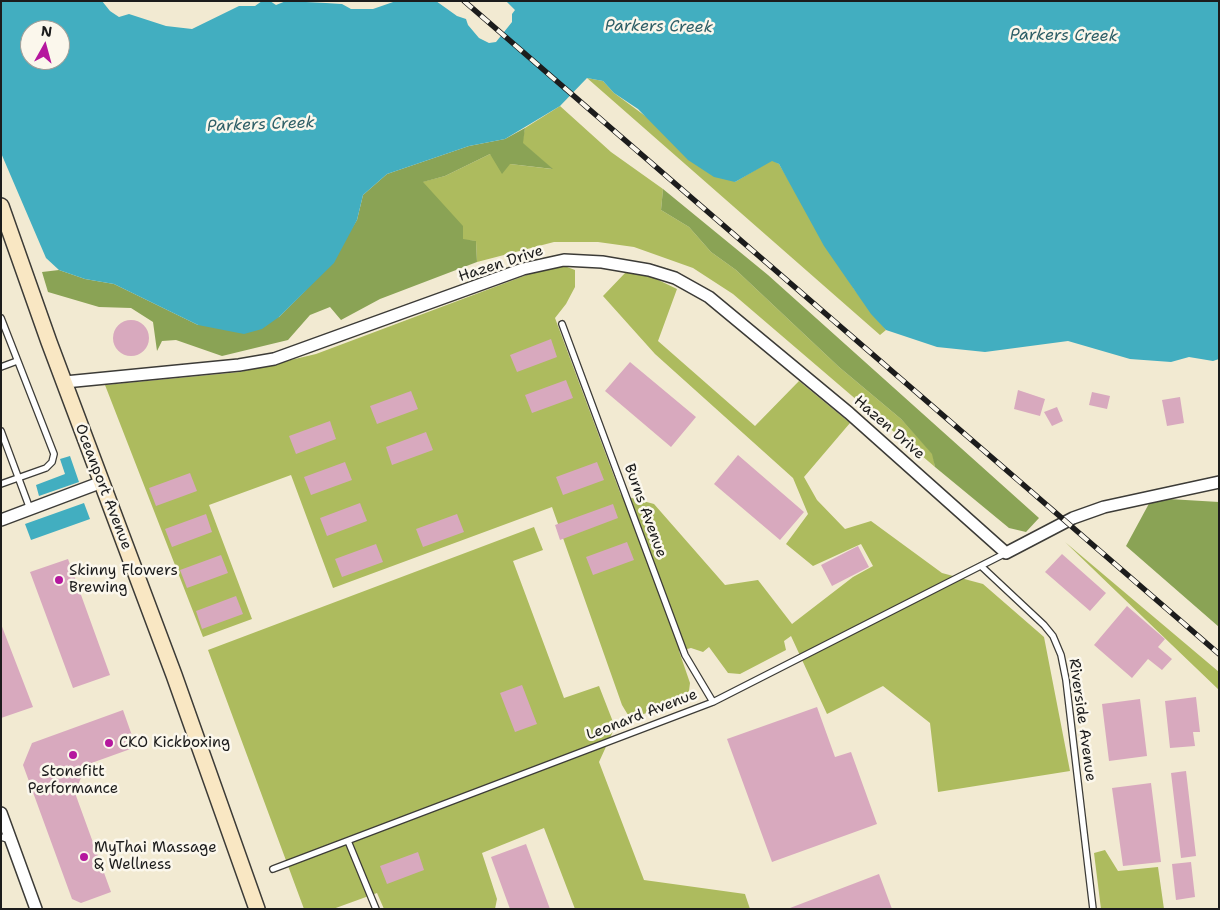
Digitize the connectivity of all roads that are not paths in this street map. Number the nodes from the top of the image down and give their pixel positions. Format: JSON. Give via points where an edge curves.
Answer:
{"nodes":[{"id":1,"x":1,"y":206,"type":"edge"},
{"id":2,"x":1,"y":318,"type":"edge"},
{"id":3,"x":562,"y":324,"type":"dead end"},
{"id":4,"x":17,"y":361,"type":"junction"},
{"id":5,"x":1,"y":367,"type":"edge"},
{"id":6,"x":65,"y":382,"type":"junction"},
{"id":7,"x":1,"y":431,"type":"edge"},
{"id":8,"x":18,"y":477,"type":"junction"},
{"id":9,"x":102,"y":482,"type":"junction"},
{"id":10,"x":1219,"y":482,"type":"edge"},
{"id":11,"x":1,"y":484,"type":"edge"},
{"id":12,"x":30,"y":509,"type":"junction"},
{"id":13,"x":1,"y":520,"type":"edge"},
{"id":14,"x":1006,"y":553,"type":"junction"},
{"id":15,"x":981,"y":566,"type":"junction"},
{"id":16,"x":713,"y":702,"type":"junction"},
{"id":17,"x":1,"y":813,"type":"edge"},
{"id":18,"x":6,"y":838,"type":"edge"},
{"id":19,"x":348,"y":841,"type":"junction"},
{"id":20,"x":273,"y":869,"type":"dead end"},
{"id":21,"x":36,"y":909,"type":"edge"},
{"id":22,"x":257,"y":909,"type":"edge"},
{"id":23,"x":376,"y":909,"type":"edge"},
{"id":24,"x":1093,"y":909,"type":"edge"}],
"edges":[{"from":1,"to":6,"type":"main road","name":"Oceanport Avenue"},
{"from":2,"to":4,"type":"lane"},
{"from":3,"to":16,"type":"lane","name":"Burns Avenue","via":[[685,655]]},
{"from":4,"to":5,"type":"lane"},
{"from":4,"to":8,"type":"lane","via":[[54,454],[46,468]]},
{"from":6,"to":9,"type":"main road","name":"Oceanport Avenue"},
{"from":6,"to":14,"type":"street","name":"Hazen Drive","via":[[274,359],[544,264],[564,260],[630,266],[674,278],[720,304]]},
{"from":7,"to":8,"type":"lane"},
{"from":8,"to":11,"type":"lane"},
{"from":8,"to":12,"type":"lane"},
{"from":9,"to":12,"type":"street"},
{"from":9,"to":22,"type":"main road","name":"Oceanport Avenue"},
{"from":10,"to":14,"type":"street","via":[[1104,507],[1073,518]]},
{"from":12,"to":13,"type":"street"},
{"from":14,"to":15,"type":"lane","name":"Leonard Avenue"},
{"from":15,"to":16,"type":"lane","name":"Leonard Avenue"},
{"from":15,"to":24,"type":"lane","name":"Riverside Avenue","via":[[1044,625],[1061,654]]},
{"from":16,"to":19,"type":"lane","name":"Leonard Avenue"},
{"from":17,"to":18,"type":"street"},
{"from":18,"to":21,"type":"street"},
{"from":19,"to":20,"type":"lane","name":"Leonard Avenue"},
{"from":19,"to":23,"type":"lane"}]}
